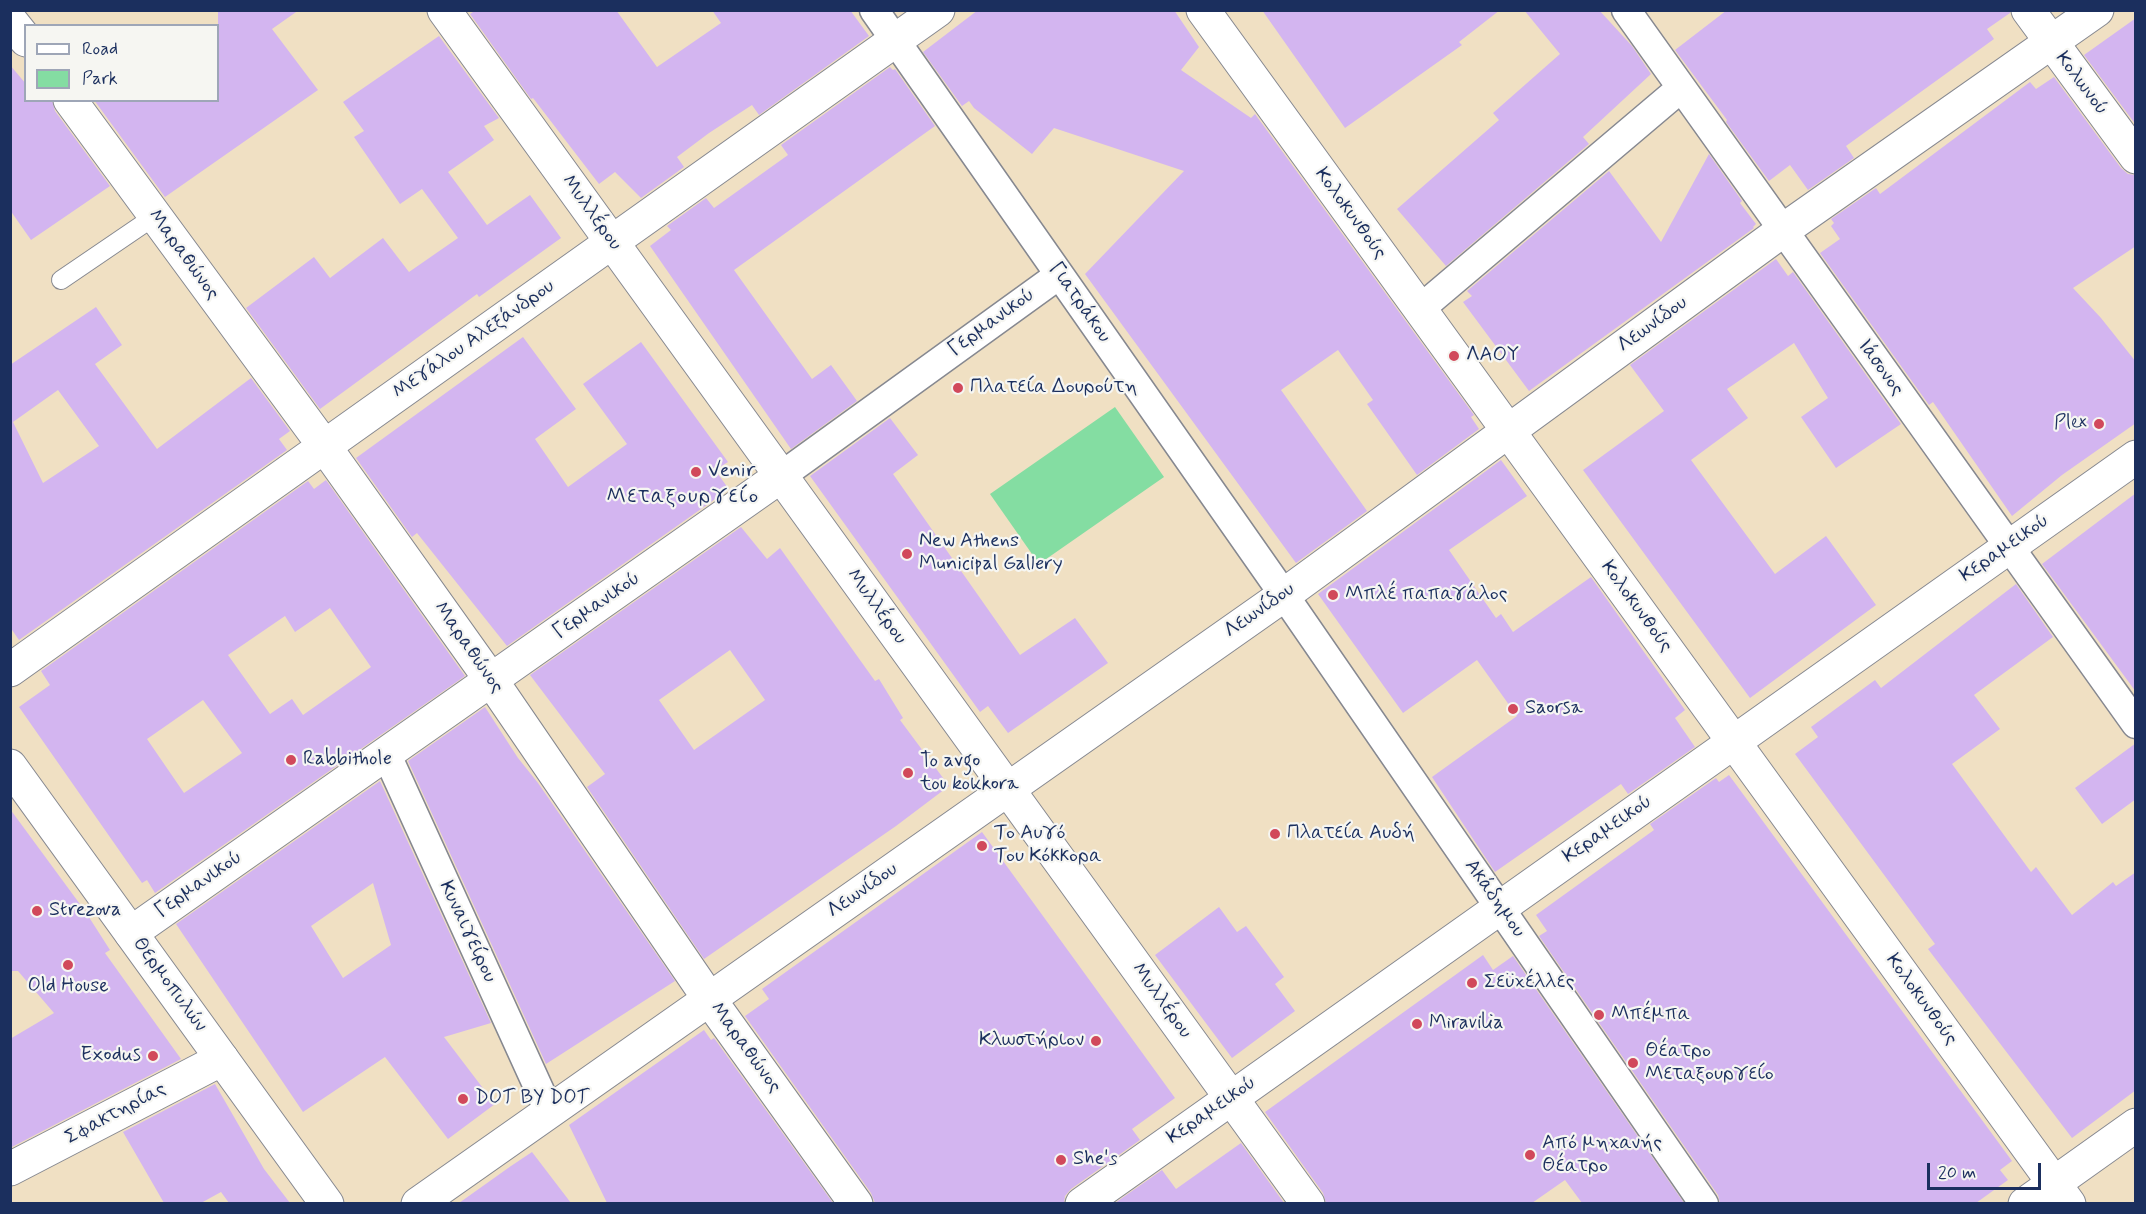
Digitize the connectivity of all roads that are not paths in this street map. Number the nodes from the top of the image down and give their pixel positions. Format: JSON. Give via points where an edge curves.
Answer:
{"nodes":[{"id":1,"x":444,"y":10,"type":"edge"},
{"id":2,"x":874,"y":10,"type":"edge"},
{"id":3,"x":938,"y":10,"type":"edge"},
{"id":4,"x":1203,"y":10,"type":"edge"},
{"id":5,"x":1626,"y":10,"type":"edge"},
{"id":6,"x":2028,"y":10,"type":"edge"},
{"id":7,"x":2097,"y":10,"type":"edge"},
{"id":8,"x":10,"y":20,"type":"edge"},
{"id":9,"x":24,"y":38,"type":"edge"},
{"id":10,"x":895,"y":41,"type":"junction"},
{"id":11,"x":2052,"y":44,"type":"junction"},
{"id":12,"x":1681,"y":88,"type":"junction"},
{"id":13,"x":71,"y":102,"type":"edge"},
{"id":14,"x":2136,"y":157,"type":"edge"},
{"id":15,"x":155,"y":216,"type":"junction"},
{"id":16,"x":1782,"y":231,"type":"junction"},
{"id":17,"x":612,"y":242,"type":"junction"},
{"id":18,"x":1059,"y":275,"type":"junction"},
{"id":19,"x":61,"y":280,"type":"dead end"},
{"id":20,"x":1420,"y":309,"type":"junction"},
{"id":21,"x":1508,"y":430,"type":"junction"},
{"id":22,"x":325,"y":447,"type":"junction"},
{"id":23,"x":2136,"y":457,"type":"edge"},
{"id":24,"x":781,"y":476,"type":"junction"},
{"id":25,"x":2008,"y":547,"type":"junction"},
{"id":26,"x":1284,"y":595,"type":"junction"},
{"id":27,"x":10,"y":670,"type":"edge"},
{"id":28,"x":491,"y":680,"type":"junction"},
{"id":29,"x":2136,"y":724,"type":"edge"},
{"id":30,"x":1734,"y":741,"type":"junction"},
{"id":31,"x":386,"y":753,"type":"junction"},
{"id":32,"x":10,"y":766,"type":"edge"},
{"id":33,"x":1008,"y":789,"type":"junction"},
{"id":34,"x":1500,"y":907,"type":"junction"},
{"id":35,"x":131,"y":933,"type":"junction"},
{"id":36,"x":710,"y":1000,"type":"junction"},
{"id":37,"x":222,"y":1059,"type":"junction"},
{"id":38,"x":1231,"y":1098,"type":"junction"},
{"id":39,"x":549,"y":1112,"type":"junction"},
{"id":40,"x":2136,"y":1125,"type":"edge"},
{"id":41,"x":10,"y":1169,"type":"edge"},
{"id":42,"x":2061,"y":1193,"type":"edge"},
{"id":43,"x":327,"y":1203,"type":"edge"},
{"id":44,"x":418,"y":1203,"type":"edge"},
{"id":45,"x":856,"y":1203,"type":"edge"},
{"id":46,"x":1082,"y":1203,"type":"edge"},
{"id":47,"x":1308,"y":1203,"type":"edge"},
{"id":48,"x":1704,"y":1203,"type":"edge"},
{"id":49,"x":2025,"y":1203,"type":"edge"}],
"edges":[{"from":1,"to":17,"type":"street","name":"Μυλλέρου"},
{"from":2,"to":10,"type":"street","name":"Γιατράκου"},
{"from":3,"to":10,"type":"street","name":"Μεγάλου Αλεξάνδρου"},
{"from":4,"to":20,"type":"street","name":"Κολοκυνθούς"},
{"from":5,"to":12,"type":"street","name":"Ιάσονος"},
{"from":6,"to":11,"type":"street","name":"Κολωνού"},
{"from":7,"to":11,"type":"street","name":"Λεωνίδου"},
{"from":8,"to":9,"type":"street"},
{"from":10,"to":17,"type":"street","name":"Μεγάλου Αλεξάνδρου"},
{"from":10,"to":18,"type":"street","name":"Γιατράκου"},
{"from":11,"to":14,"type":"street","name":"Κολωνού"},
{"from":11,"to":16,"type":"street","name":"Λεωνίδου"},
{"from":12,"to":16,"type":"street","name":"Ιάσονος"},
{"from":12,"to":20,"type":"street"},
{"from":13,"to":15,"type":"street","name":"Μαραθώνος"},
{"from":15,"to":19,"type":"lane"},
{"from":15,"to":22,"type":"street","name":"Μαραθώνος"},
{"from":16,"to":21,"type":"street","name":"Λεωνίδου"},
{"from":16,"to":25,"type":"street","name":"Ιάσονος"},
{"from":17,"to":22,"type":"street","name":"Μεγάλου Αλεξάνδρου"},
{"from":17,"to":24,"type":"street","name":"Μυλλέρου"},
{"from":18,"to":24,"type":"street","name":"Γερμανικού"},
{"from":18,"to":26,"type":"street","name":"Γιατράκου"},
{"from":20,"to":21,"type":"street","name":"Κολοκυνθούς"},
{"from":21,"to":26,"type":"street","name":"Λεωνίδου"},
{"from":21,"to":30,"type":"street","name":"Κολοκυνθούς"},
{"from":22,"to":27,"type":"street","name":"Μεγάλου Αλεξάνδρου"},
{"from":22,"to":28,"type":"street","name":"Μαραθώνος"},
{"from":23,"to":25,"type":"street","name":"Κεραμεικού"},
{"from":24,"to":28,"type":"street","name":"Γερμανικού"},
{"from":24,"to":33,"type":"street","name":"Μυλλέρου"},
{"from":25,"to":29,"type":"street","name":"Ιάσονος"},
{"from":25,"to":30,"type":"street","name":"Κεραμεικού"},
{"from":26,"to":33,"type":"street","name":"Λεωνίδου"},
{"from":26,"to":34,"type":"street","name":"Ακάδημου"},
{"from":28,"to":31,"type":"street","name":"Γερμανικού"},
{"from":28,"to":36,"type":"street","name":"Μαραθώνος"},
{"from":30,"to":34,"type":"street","name":"Κεραμεικού"},
{"from":30,"to":42,"type":"street","name":"Κολοκυνθούς"},
{"from":31,"to":35,"type":"street","name":"Γερμανικού"},
{"from":31,"to":39,"type":"street","name":"Κυναιγείρου"},
{"from":32,"to":35,"type":"street","name":"Θερμοπυλών"},
{"from":33,"to":36,"type":"street","name":"Λεωνίδου"},
{"from":33,"to":38,"type":"street","name":"Μυλλέρου"},
{"from":34,"to":38,"type":"street","name":"Κεραμεικού"},
{"from":34,"to":48,"type":"street","name":"Ακάδημου"},
{"from":35,"to":37,"type":"street","name":"Θερμοπυλών"},
{"from":36,"to":39,"type":"street","name":"Λεωνίδου"},
{"from":36,"to":45,"type":"street","name":"Μαραθώνος"},
{"from":37,"to":41,"type":"street","name":"Σφακτηρίας"},
{"from":37,"to":43,"type":"street","name":"Θερμοπυλών"},
{"from":38,"to":46,"type":"street","name":"Κεραμεικού"},
{"from":38,"to":47,"type":"street","name":"Μυλλέρου"},
{"from":39,"to":44,"type":"street","name":"Λεωνίδου"},
{"from":40,"to":42,"type":"street"},
{"from":42,"to":49,"type":"street"}]}
